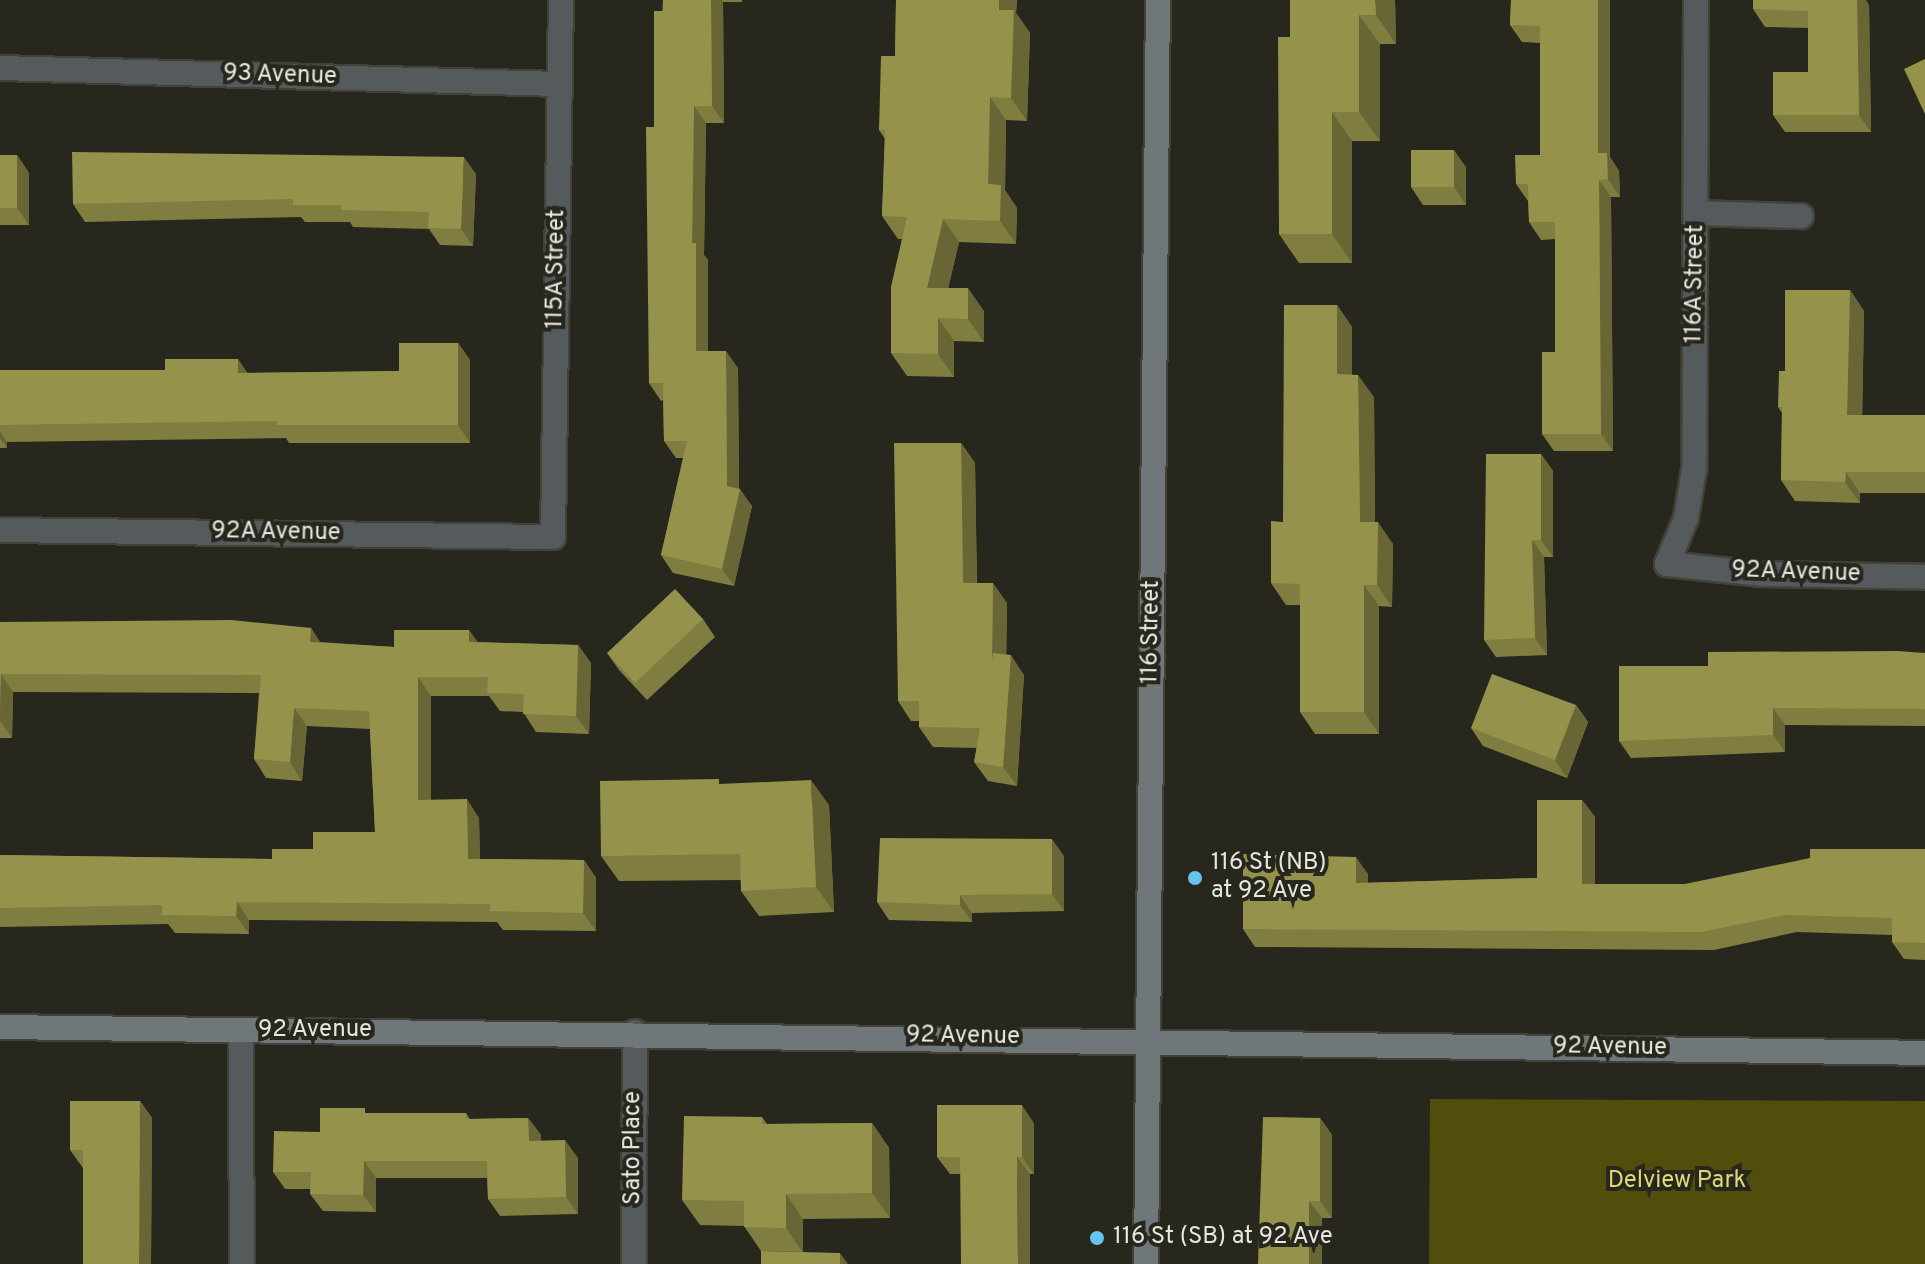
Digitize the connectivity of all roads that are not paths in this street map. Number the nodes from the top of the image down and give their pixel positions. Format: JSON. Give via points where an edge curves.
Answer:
{"nodes":[{"id":1,"x":561,"y":0,"type":"edge"},
{"id":2,"x":1158,"y":0,"type":"edge"},
{"id":3,"x":1696,"y":0,"type":"edge"},
{"id":4,"x":0,"y":68,"type":"edge"},
{"id":5,"x":560,"y":84,"type":"junction"},
{"id":6,"x":1697,"y":213,"type":"junction"},
{"id":7,"x":1801,"y":216,"type":"dead end"},
{"id":8,"x":0,"y":530,"type":"edge"},
{"id":9,"x":553,"y":537,"type":"joint"},
{"id":10,"x":1667,"y":564,"type":"joint"},
{"id":11,"x":1925,"y":577,"type":"edge"},
{"id":12,"x":0,"y":1027,"type":"edge"},
{"id":13,"x":241,"y":1031,"type":"junction"},
{"id":14,"x":635,"y":1032,"type":"junction"},
{"id":15,"x":1148,"y":1040,"type":"junction"},
{"id":16,"x":1925,"y":1053,"type":"edge"},
{"id":17,"x":242,"y":1264,"type":"edge"},
{"id":18,"x":634,"y":1264,"type":"edge"},
{"id":19,"x":1146,"y":1264,"type":"edge"}],
"edges":[{"from":1,"to":5,"type":"street","name":"115A Street"},
{"from":2,"to":15,"type":"street","name":"116 Street"},
{"from":3,"to":6,"type":"street","name":"116A Street"},
{"from":4,"to":5,"type":"street","name":"93 Avenue"},
{"from":5,"to":9,"type":"street","name":"115A Street"},
{"from":6,"to":7,"type":"street"},
{"from":6,"to":10,"type":"street","name":"116A Street","via":[[1694,470],[1686,518]]},
{"from":8,"to":9,"type":"street","name":"92A Avenue"},
{"from":10,"to":11,"type":"street","name":"92A Avenue","via":[[1761,574]]},
{"from":12,"to":13,"type":"street","name":"92 Avenue"},
{"from":13,"to":14,"type":"street","name":"92 Avenue"},
{"from":13,"to":17,"type":"street"},
{"from":14,"to":15,"type":"street","name":"92 Avenue"},
{"from":14,"to":18,"type":"street","name":"Sato Place"},
{"from":15,"to":16,"type":"street","name":"92 Avenue"},
{"from":15,"to":19,"type":"street","name":"116 Street"}]}
